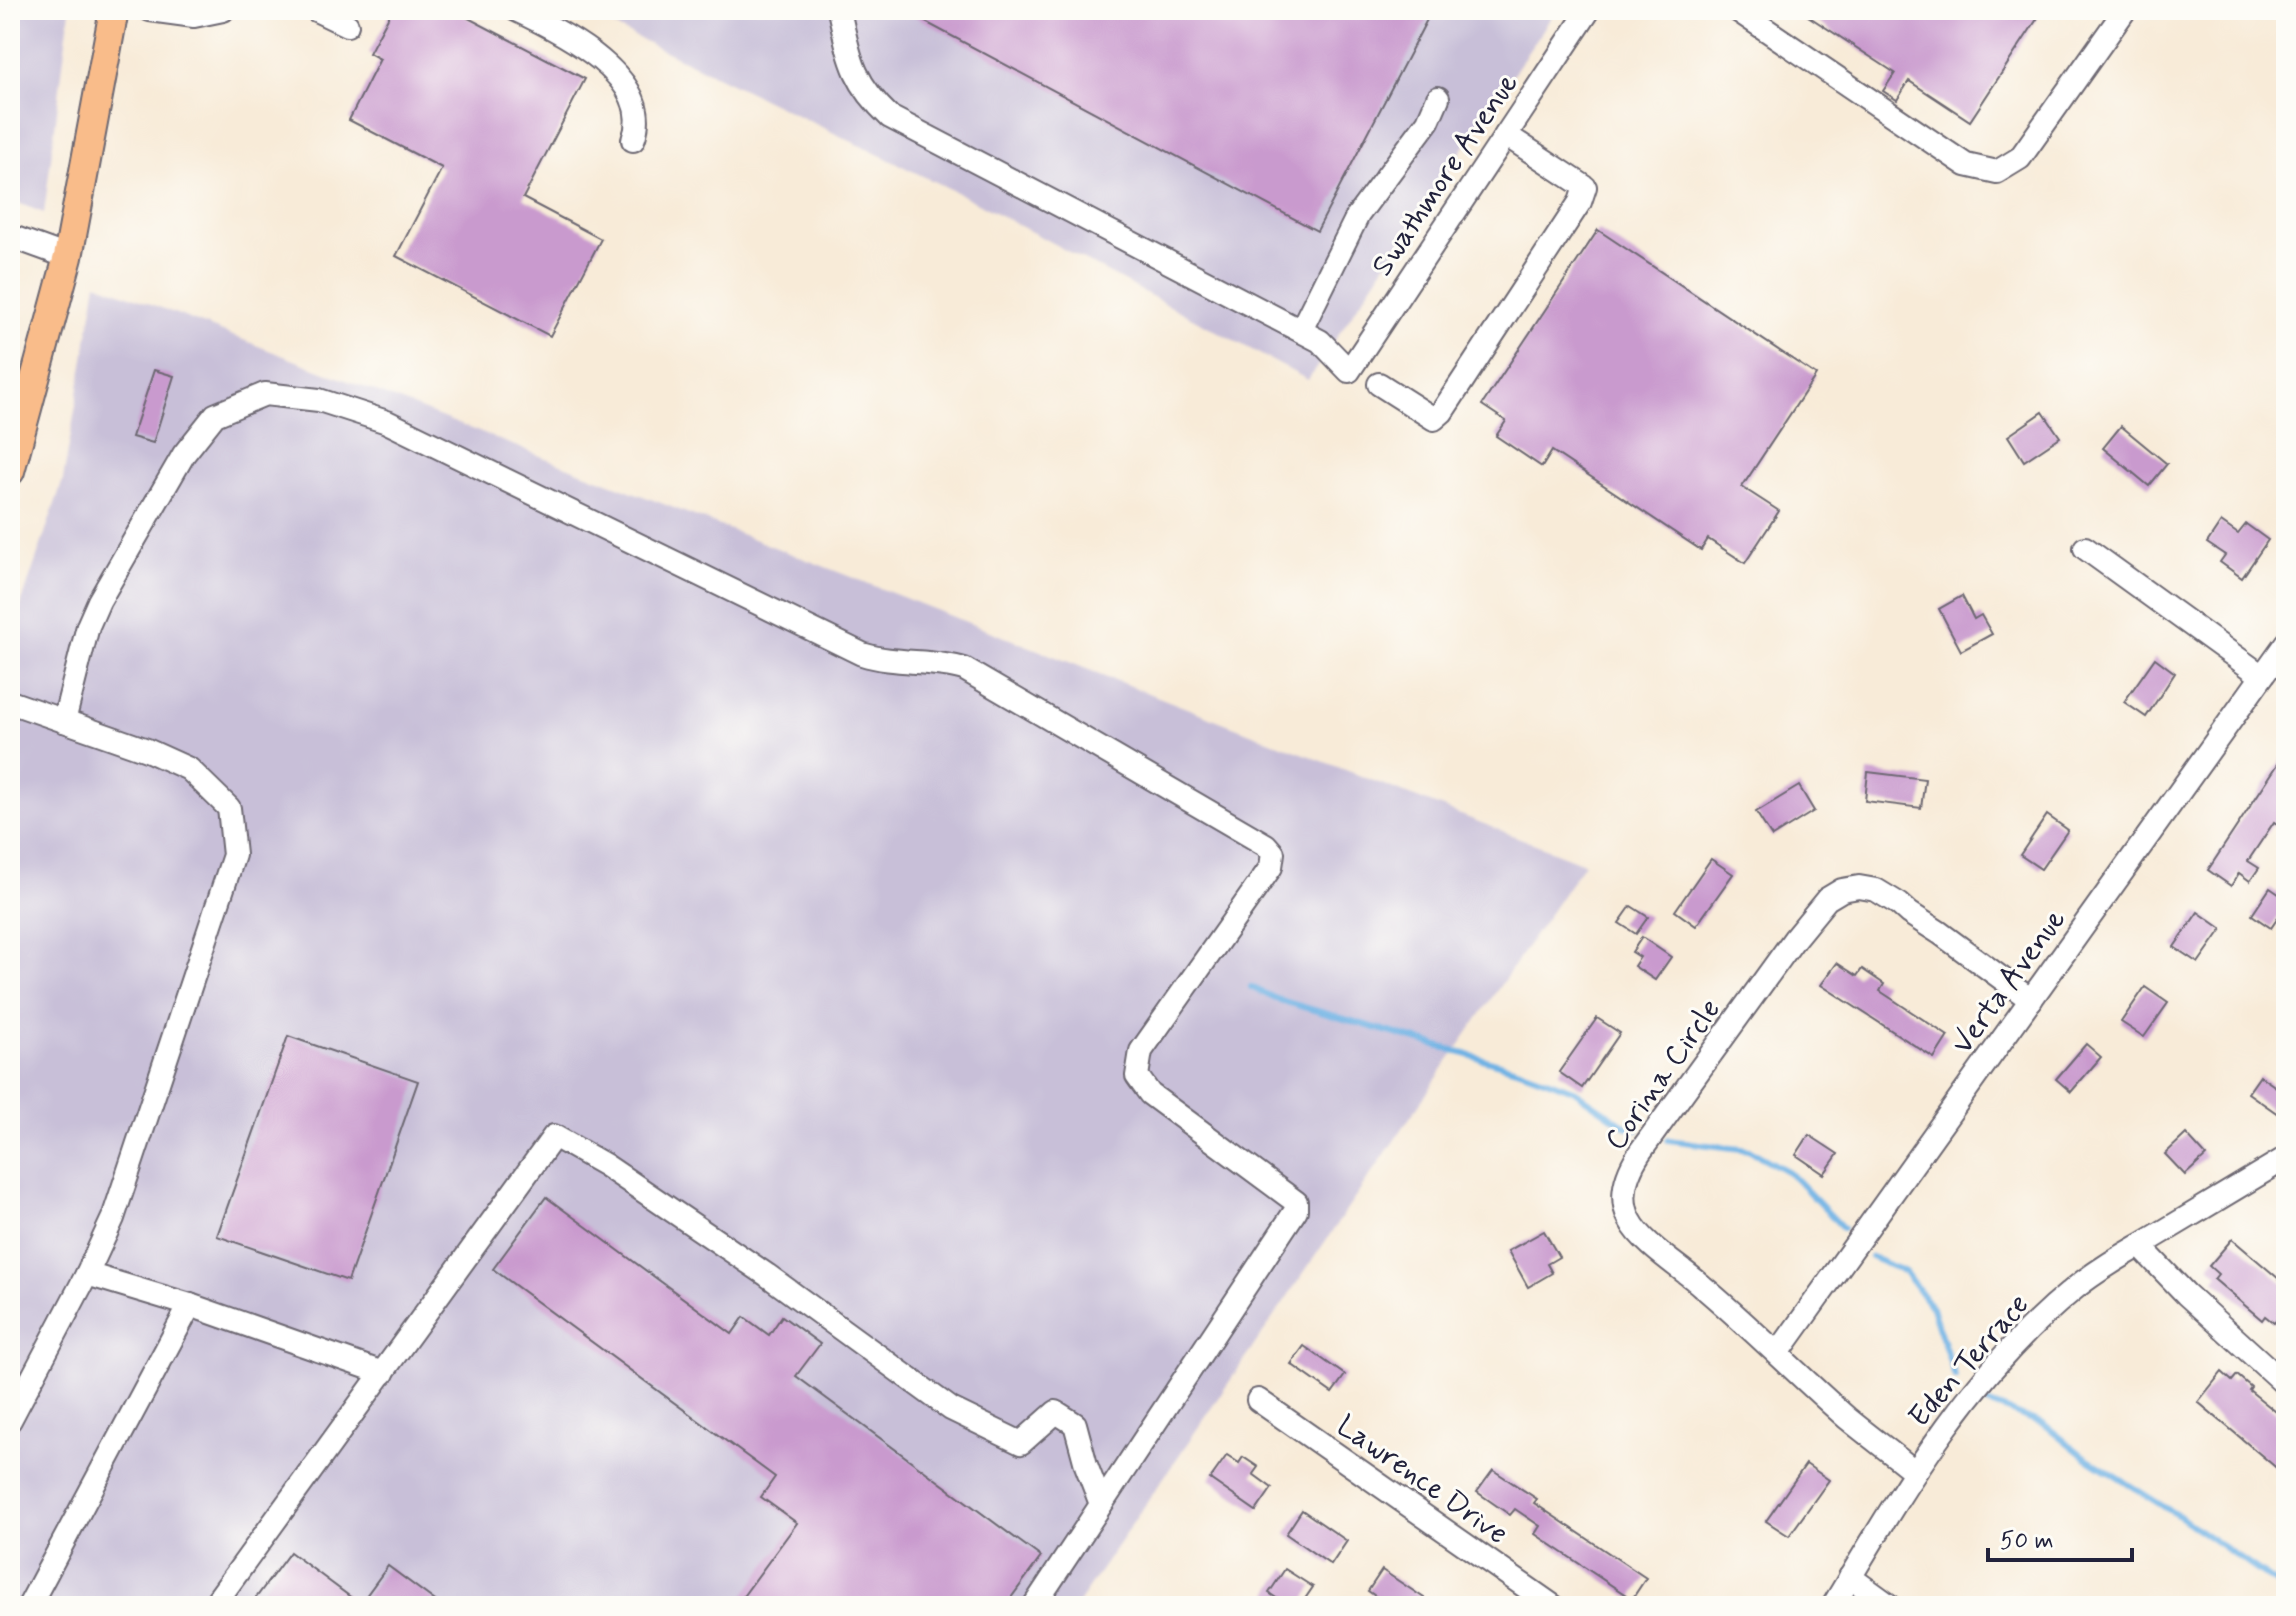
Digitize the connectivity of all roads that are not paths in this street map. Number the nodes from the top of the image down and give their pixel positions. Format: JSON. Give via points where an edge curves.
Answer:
{"nodes":[{"id":1,"x":114,"y":10,"type":"edge"},
{"id":2,"x":150,"y":10,"type":"edge"},
{"id":3,"x":223,"y":10,"type":"edge"},
{"id":4,"x":316,"y":10,"type":"edge"},
{"id":5,"x":516,"y":10,"type":"edge"},
{"id":6,"x":839,"y":10,"type":"edge"},
{"id":7,"x":1589,"y":10,"type":"edge"},
{"id":8,"x":1737,"y":10,"type":"edge"},
{"id":9,"x":2125,"y":10,"type":"edge"},
{"id":10,"x":347,"y":25,"type":"dead end"},
{"id":11,"x":1438,"y":98,"type":"dead end"},
{"id":12,"x":1506,"y":135,"type":"junction"},
{"id":13,"x":633,"y":140,"type":"dead end"},
{"id":14,"x":10,"y":236,"type":"edge"},
{"id":15,"x":68,"y":257,"type":"junction"},
{"id":16,"x":1301,"y":330,"type":"junction"},
{"id":17,"x":1379,"y":384,"type":"dead end"},
{"id":18,"x":10,"y":471,"type":"edge"},
{"id":19,"x":2085,"y":548,"type":"dead end"},
{"id":20,"x":2286,"y":643,"type":"edge"},
{"id":21,"x":2262,"y":676,"type":"junction"},
{"id":22,"x":10,"y":702,"type":"edge"},
{"id":23,"x":64,"y":721,"type":"junction"},
{"id":24,"x":2031,"y":1000,"type":"junction"},
{"id":25,"x":2286,"y":1158,"type":"edge"},
{"id":26,"x":2140,"y":1246,"type":"junction"},
{"id":27,"x":87,"y":1274,"type":"junction"},
{"id":28,"x":190,"y":1305,"type":"junction"},
{"id":29,"x":1778,"y":1353,"type":"junction"},
{"id":30,"x":383,"y":1373,"type":"junction"},
{"id":31,"x":2286,"y":1385,"type":"edge"},
{"id":32,"x":1258,"y":1400,"type":"dead end"},
{"id":33,"x":10,"y":1420,"type":"edge"},
{"id":34,"x":1914,"y":1471,"type":"junction"},
{"id":35,"x":1101,"y":1504,"type":"junction"},
{"id":36,"x":1850,"y":1577,"type":"junction"},
{"id":37,"x":29,"y":1606,"type":"edge"},
{"id":38,"x":213,"y":1606,"type":"edge"},
{"id":39,"x":1034,"y":1606,"type":"edge"},
{"id":40,"x":1553,"y":1606,"type":"edge"},
{"id":41,"x":1833,"y":1606,"type":"edge"},
{"id":42,"x":1890,"y":1606,"type":"edge"}],
"edges":[{"from":1,"to":15,"type":"main road"},
{"from":2,"to":3,"type":"street","via":[[194,16]]},
{"from":4,"to":10,"type":"street"},
{"from":5,"to":13,"type":"street","via":[[589,48],[628,89],[639,125]]},
{"from":6,"to":16,"type":"street","via":[[850,61],[868,96],[890,117]]},
{"from":7,"to":12,"type":"street","name":"Swathmore Avenue"},
{"from":8,"to":9,"type":"street","via":[[1966,165],[1997,172],[2020,158]]},
{"from":11,"to":16,"type":"street","via":[[1428,121],[1358,215]]},
{"from":12,"to":16,"type":"street","name":"Swathmore Avenue","via":[[1349,371]]},
{"from":12,"to":17,"type":"street","via":[[1585,187],[1580,202],[1442,412],[1434,419]]},
{"from":14,"to":15,"type":"street"},
{"from":15,"to":18,"type":"main road"},
{"from":19,"to":21,"type":"street"},
{"from":20,"to":21,"type":"street","name":"Verta Avenue"},
{"from":21,"to":24,"type":"street","name":"Verta Avenue"},
{"from":22,"to":23,"type":"street"},
{"from":23,"to":27,"type":"street","via":[[189,769],[229,808],[234,855],[113,1218]]},
{"from":23,"to":35,"type":"street","via":[[99,601],[184,454],[215,415],[265,394],[305,398],[387,422],[862,654],[964,669],[1266,845],[1273,853],[1271,867],[1141,1051],[1137,1076],[1150,1094],[1296,1202],[1296,1210]]},
{"from":24,"to":29,"type":"street","name":"Verta Avenue"},
{"from":24,"to":29,"type":"street","name":"Corina Circle","via":[[1876,890],[1842,890],[1827,899],[1795,938],[1640,1152],[1625,1188],[1631,1221]]},
{"from":25,"to":26,"type":"street","name":"Eden Terrace"},
{"from":26,"to":31,"type":"street"},
{"from":26,"to":34,"type":"street","name":"Eden Terrace","via":[[2075,1288],[2017,1339]]},
{"from":27,"to":28,"type":"street"},
{"from":27,"to":33,"type":"street"},
{"from":28,"to":30,"type":"street"},
{"from":28,"to":37,"type":"street"},
{"from":29,"to":34,"type":"street","name":"Corina Circle"},
{"from":30,"to":35,"type":"street","via":[[554,1136],[767,1275],[951,1409],[1021,1443],[1056,1412],[1075,1424]]},
{"from":30,"to":38,"type":"street"},
{"from":32,"to":40,"type":"street","name":"Lawrence Drive"},
{"from":34,"to":36,"type":"street","name":"Eden Terrace"},
{"from":35,"to":39,"type":"street"},
{"from":36,"to":41,"type":"street","name":"Eden Terrace"},
{"from":36,"to":42,"type":"street"}]}
